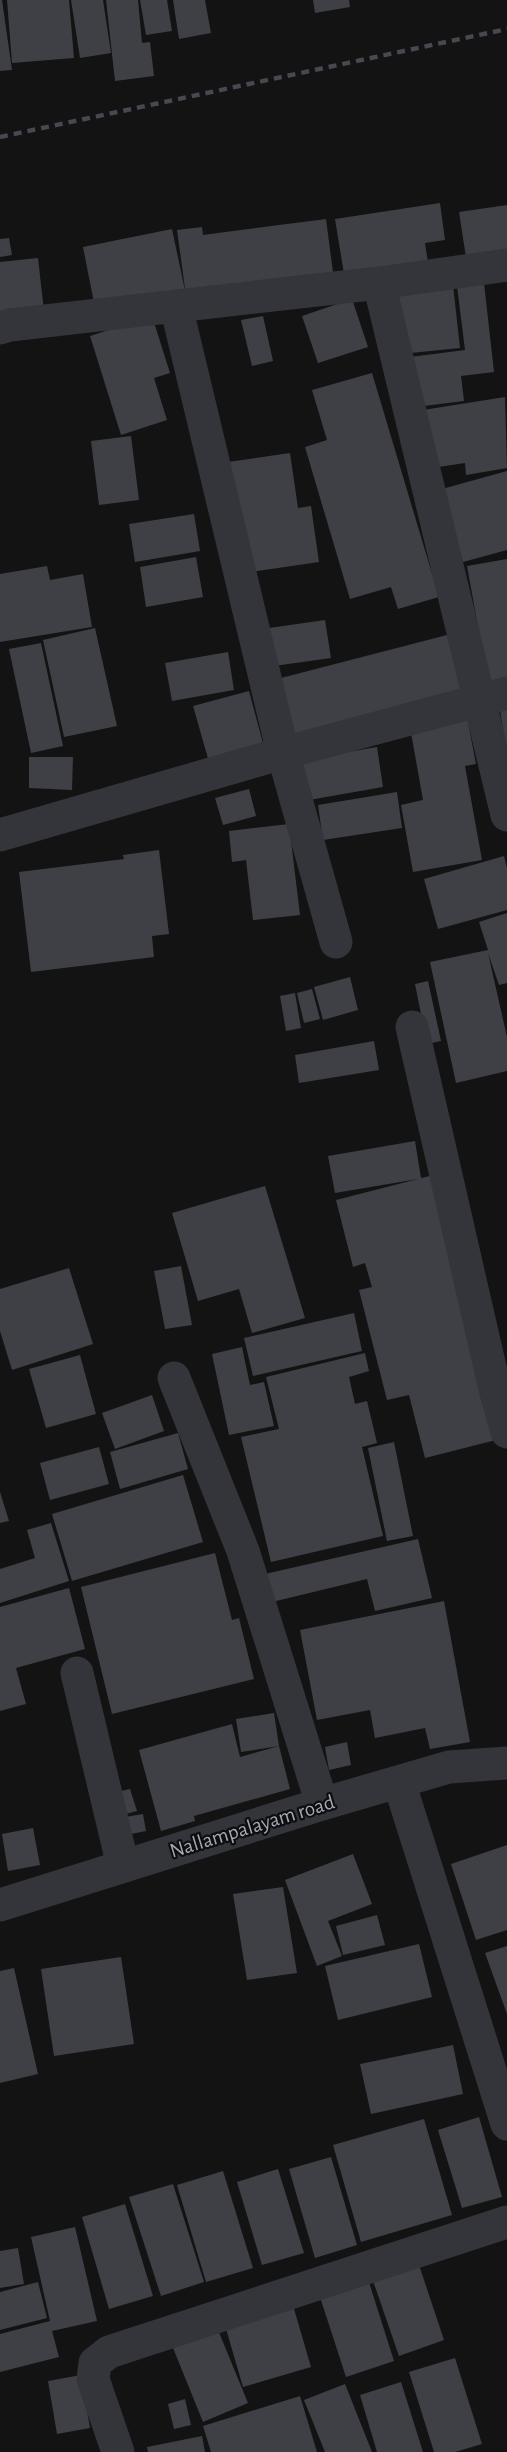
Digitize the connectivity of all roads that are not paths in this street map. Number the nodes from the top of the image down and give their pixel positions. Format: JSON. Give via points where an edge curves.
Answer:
{"nodes":[{"id":1,"x":507,"y":265,"type":"edge"},
{"id":2,"x":379,"y":283,"type":"junction"},
{"id":3,"x":176,"y":306,"type":"junction"},
{"id":4,"x":0,"y":328,"type":"edge"},
{"id":5,"x":493,"y":697,"type":"edge"},
{"id":6,"x":283,"y":753,"type":"junction"},
{"id":7,"x":507,"y":815,"type":"edge"},
{"id":8,"x":0,"y":835,"type":"edge"},
{"id":9,"x":336,"y":942,"type":"dead end"},
{"id":10,"x":412,"y":1028,"type":"dead end"},
{"id":11,"x":174,"y":1378,"type":"dead end"},
{"id":12,"x":507,"y":1432,"type":"edge"},
{"id":13,"x":77,"y":1673,"type":"dead end"},
{"id":14,"x":507,"y":1763,"type":"edge"},
{"id":15,"x":399,"y":1782,"type":"junction"},
{"id":16,"x":322,"y":1804,"type":"junction"},
{"id":17,"x":123,"y":1866,"type":"junction"},
{"id":18,"x":0,"y":1905,"type":"edge"},
{"id":19,"x":507,"y":2124,"type":"edge"},
{"id":20,"x":507,"y":2222,"type":"edge"},
{"id":21,"x":118,"y":2452,"type":"edge"}],
"edges":[{"from":1,"to":2,"type":"street"},
{"from":2,"to":3,"type":"street"},
{"from":2,"to":5,"type":"street"},
{"from":3,"to":4,"type":"street"},
{"from":3,"to":6,"type":"street"},
{"from":5,"to":6,"type":"street"},
{"from":5,"to":7,"type":"street"},
{"from":6,"to":8,"type":"street"},
{"from":6,"to":9,"type":"street"},
{"from":10,"to":12,"type":"street"},
{"from":11,"to":16,"type":"street","via":[[243,1551]]},
{"from":13,"to":17,"type":"street"},
{"from":14,"to":15,"type":"street","name":"Nallampalayam road","via":[[449,1767]]},
{"from":15,"to":16,"type":"street","name":"Nallampalayam road"},
{"from":15,"to":19,"type":"street"},
{"from":16,"to":17,"type":"street","name":"Nallampalayam road"},
{"from":17,"to":18,"type":"street","name":"Nallampalayam road"},
{"from":20,"to":21,"type":"street","via":[[109,2352],[95,2363],[93,2379]]}]}
